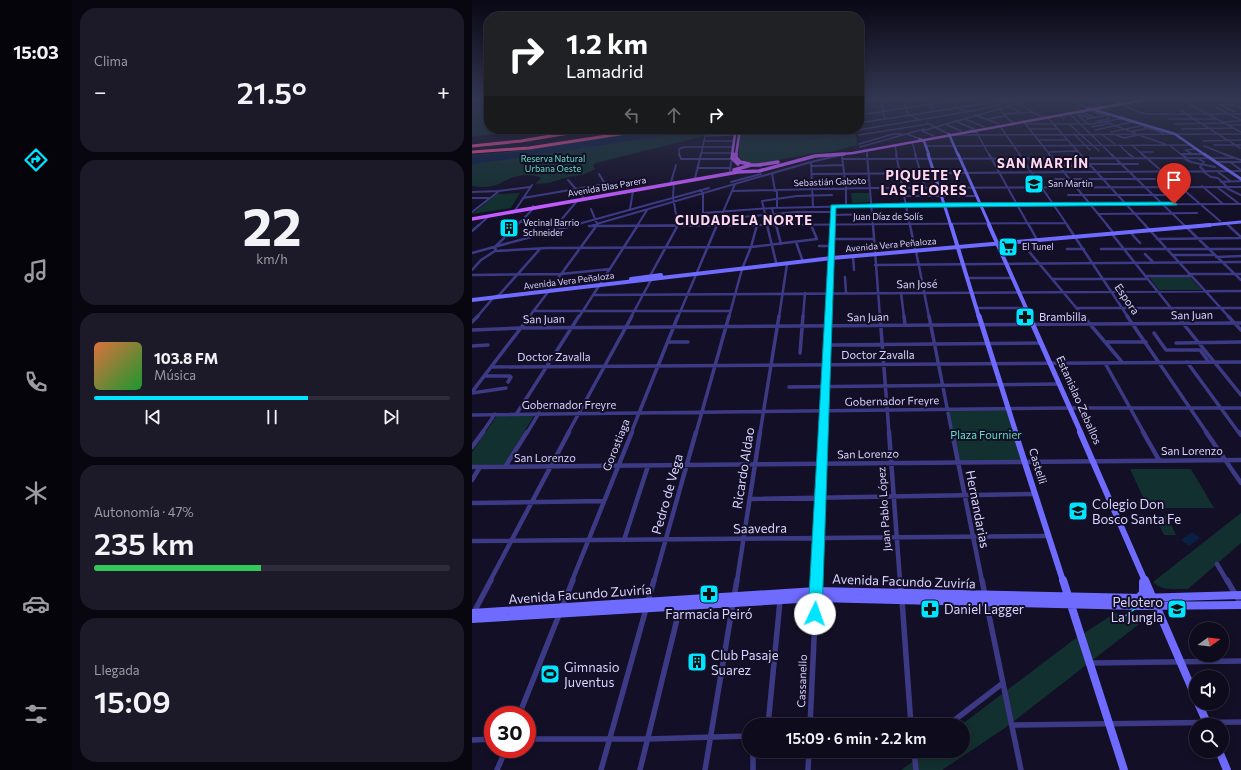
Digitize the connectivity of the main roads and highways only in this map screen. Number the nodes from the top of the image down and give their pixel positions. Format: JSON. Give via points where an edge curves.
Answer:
{"nodes":[{"id":1,"x":557,"y":135,"type":"edge"},
{"id":2,"x":570,"y":135,"type":"edge"},
{"id":3,"x":591,"y":135,"type":"edge"},
{"id":4,"x":611,"y":135,"type":"edge"},
{"id":5,"x":735,"y":135,"type":"edge"},
{"id":6,"x":738,"y":135,"type":"edge"},
{"id":7,"x":943,"y":135,"type":"edge"},
{"id":8,"x":945,"y":135,"type":"edge"},
{"id":9,"x":950,"y":135,"type":"edge"},
{"id":10,"x":1175,"y":135,"type":"edge"},
{"id":11,"x":921,"y":140,"type":"junction"},
{"id":12,"x":521,"y":141,"type":"junction"},
{"id":13,"x":472,"y":146,"type":"edge"},
{"id":14,"x":734,"y":148,"type":"junction"},
{"id":15,"x":862,"y":149,"type":"junction"},
{"id":16,"x":508,"y":150,"type":"junction"},
{"id":17,"x":472,"y":152,"type":"edge"},
{"id":18,"x":758,"y":164,"type":"junction"},
{"id":19,"x":753,"y":165,"type":"junction"},
{"id":20,"x":742,"y":168,"type":"junction"},
{"id":21,"x":745,"y":172,"type":"junction"},
{"id":22,"x":765,"y":173,"type":"junction"},
{"id":23,"x":1241,"y":180,"type":"edge"},
{"id":24,"x":673,"y":183,"type":"junction"},
{"id":25,"x":533,"y":207,"type":"junction"},
{"id":26,"x":514,"y":210,"type":"junction"},
{"id":27,"x":472,"y":218,"type":"edge"},
{"id":28,"x":1241,"y":221,"type":"edge"},
{"id":29,"x":1184,"y":226,"type":"junction"},
{"id":30,"x":1149,"y":229,"type":"junction"},
{"id":31,"x":1112,"y":232,"type":"junction"},
{"id":32,"x":1075,"y":236,"type":"junction"},
{"id":33,"x":997,"y":243,"type":"junction"},
{"id":34,"x":957,"y":246,"type":"junction"},
{"id":35,"x":875,"y":253,"type":"junction"},
{"id":36,"x":832,"y":257,"type":"junction"},
{"id":37,"x":743,"y":267,"type":"junction"},
{"id":38,"x":550,"y":290,"type":"junction"},
{"id":39,"x":472,"y":297,"type":"edge"},
{"id":40,"x":472,"y":300,"type":"edge"},
{"id":41,"x":1136,"y":560,"type":"junction"},
{"id":42,"x":816,"y":594,"type":"junction"},
{"id":43,"x":1238,"y":596,"type":"edge"},
{"id":44,"x":1152,"y":597,"type":"junction"},
{"id":45,"x":1140,"y":598,"type":"junction"},
{"id":46,"x":734,"y":599,"type":"junction"},
{"id":47,"x":1070,"y":600,"type":"junction"},
{"id":48,"x":647,"y":604,"type":"junction"},
{"id":49,"x":1241,"y":604,"type":"edge"},
{"id":50,"x":1099,"y":605,"type":"junction"},
{"id":51,"x":1156,"y":606,"type":"junction"},
{"id":52,"x":472,"y":615,"type":"edge"},
{"id":53,"x":1189,"y":682,"type":"edge"},
{"id":54,"x":1222,"y":758,"type":"edge"},
{"id":55,"x":1124,"y":770,"type":"edge"},
{"id":56,"x":1227,"y":770,"type":"edge"}],
"edges":[{"from":1,"to":12,"type":"highway"},
{"from":2,"to":12,"type":"highway"},
{"from":3,"to":16,"type":"highway"},
{"from":4,"to":16,"type":"highway"},
{"from":5,"to":14,"type":"main road"},
{"from":6,"to":14,"type":"main road"},
{"from":7,"to":11,"type":"main road"},
{"from":8,"to":11,"type":"main road"},
{"from":9,"to":33,"type":"main road","name":"Estanislao Zeballos"},
{"from":10,"to":23,"type":"main road"},
{"from":11,"to":15,"type":"main road"},
{"from":11,"to":15,"type":"main road","via":[[895,146]]},
{"from":11,"to":34,"type":"main road","name":"Castelli","via":[[926,146]]},
{"from":12,"to":13,"type":"highway"},
{"from":14,"to":19,"type":"main road","via":[[737,160]]},
{"from":14,"to":20,"type":"main road","via":[[732,159]]},
{"from":15,"to":18,"type":"main road"},
{"from":15,"to":22,"type":"main road","via":[[846,154],[815,156],[789,162]]},
{"from":16,"to":17,"type":"highway"},
{"from":18,"to":19,"type":"main road"},
{"from":18,"to":22,"type":"main road","via":[[764,166]]},
{"from":19,"to":20,"type":"main road"},
{"from":20,"to":21,"type":"main road"},
{"from":20,"to":24,"type":"main road","name":"Avenida Blas Parera"},
{"from":21,"to":22,"type":"main road"},
{"from":21,"to":24,"type":"main road","name":"Avenida Blas Parera"},
{"from":24,"to":25,"type":"main road","name":"Avenida Blas Parera"},
{"from":24,"to":25,"type":"main road","name":"Avenida Blas Parera"},
{"from":25,"to":26,"type":"main road","name":"Avenida Blas Parera"},
{"from":26,"to":27,"type":"main road","name":"Avenida Blas Parera"},
{"from":26,"to":27,"type":"main road","name":"Avenida Blas Parera"},
{"from":28,"to":29,"type":"main road","name":"Avenida Vera Peñaloza"},
{"from":28,"to":29,"type":"main road","name":"Avenida Vera Peñaloza"},
{"from":29,"to":30,"type":"main road","name":"Avenida Vera Peñaloza"},
{"from":30,"to":31,"type":"main road","name":"Avenida Vera Peñaloza"},
{"from":30,"to":31,"type":"main road","name":"Avenida Vera Peñaloza"},
{"from":31,"to":32,"type":"main road","name":"Avenida Vera Peñaloza"},
{"from":32,"to":33,"type":"main road","name":"Avenida Vera Peñaloza"},
{"from":32,"to":33,"type":"main road","name":"Avenida Vera Peñaloza"},
{"from":33,"to":34,"type":"main road","name":"Avenida Vera Peñaloza"},
{"from":33,"to":41,"type":"main road","name":"Estanislao Zeballos"},
{"from":34,"to":35,"type":"main road","name":"Avenida Vera Peñaloza"},
{"from":34,"to":47,"type":"main road","name":"Castelli"},
{"from":35,"to":36,"type":"main road","name":"Avenida Vera Peñaloza"},
{"from":35,"to":36,"type":"main road","name":"Avenida Vera Peñaloza"},
{"from":36,"to":37,"type":"main road","name":"Avenida Vera Peñaloza"},
{"from":36,"to":37,"type":"main road","name":"Avenida Vera Peñaloza"},
{"from":37,"to":38,"type":"main road","name":"Avenida Vera Peñaloza"},
{"from":38,"to":39,"type":"main road","name":"Avenida Vera Peñaloza"},
{"from":38,"to":40,"type":"main road","name":"Avenida Vera Peñaloza"},
{"from":41,"to":44,"type":"main road","name":"Estanislao Zeballos"},
{"from":41,"to":45,"type":"main road","via":[[1144,584]]},
{"from":42,"to":46,"type":"main road","name":"Avenida Facundo Zuviría"},
{"from":42,"to":46,"type":"main road","name":"Avenida Facundo Zuviría","via":[[780,600]]},
{"from":42,"to":47,"type":"main road","name":"Avenida Facundo Zuviría"},
{"from":43,"to":44,"type":"main road","name":"Avenida Facundo Zuviría"},
{"from":44,"to":45,"type":"main road","name":"Avenida Facundo Zuviría"},
{"from":44,"to":51,"type":"main road","name":"Estanislao Zeballos"},
{"from":45,"to":47,"type":"main road","name":"Avenida Facundo Zuviría"},
{"from":45,"to":50,"type":"main road","via":[[1132,602],[1109,602]]},
{"from":46,"to":48,"type":"main road","name":"Avenida Facundo Zuviría"},
{"from":46,"to":48,"type":"main road","name":"Avenida Facundo Zuviría","via":[[680,605]]},
{"from":47,"to":50,"type":"main road","name":"Avenida Facundo Zuviría"},
{"from":47,"to":55,"type":"main road","name":"Castelli"},
{"from":48,"to":52,"type":"main road","name":"Avenida Facundo Zuviría"},
{"from":49,"to":51,"type":"main road","name":"Avenida Facundo Zuviría"},
{"from":50,"to":51,"type":"main road","name":"Avenida Facundo Zuviría"},
{"from":51,"to":53,"type":"main road","name":"Estanislao Zeballos"},
{"from":54,"to":56,"type":"main road"}]}
